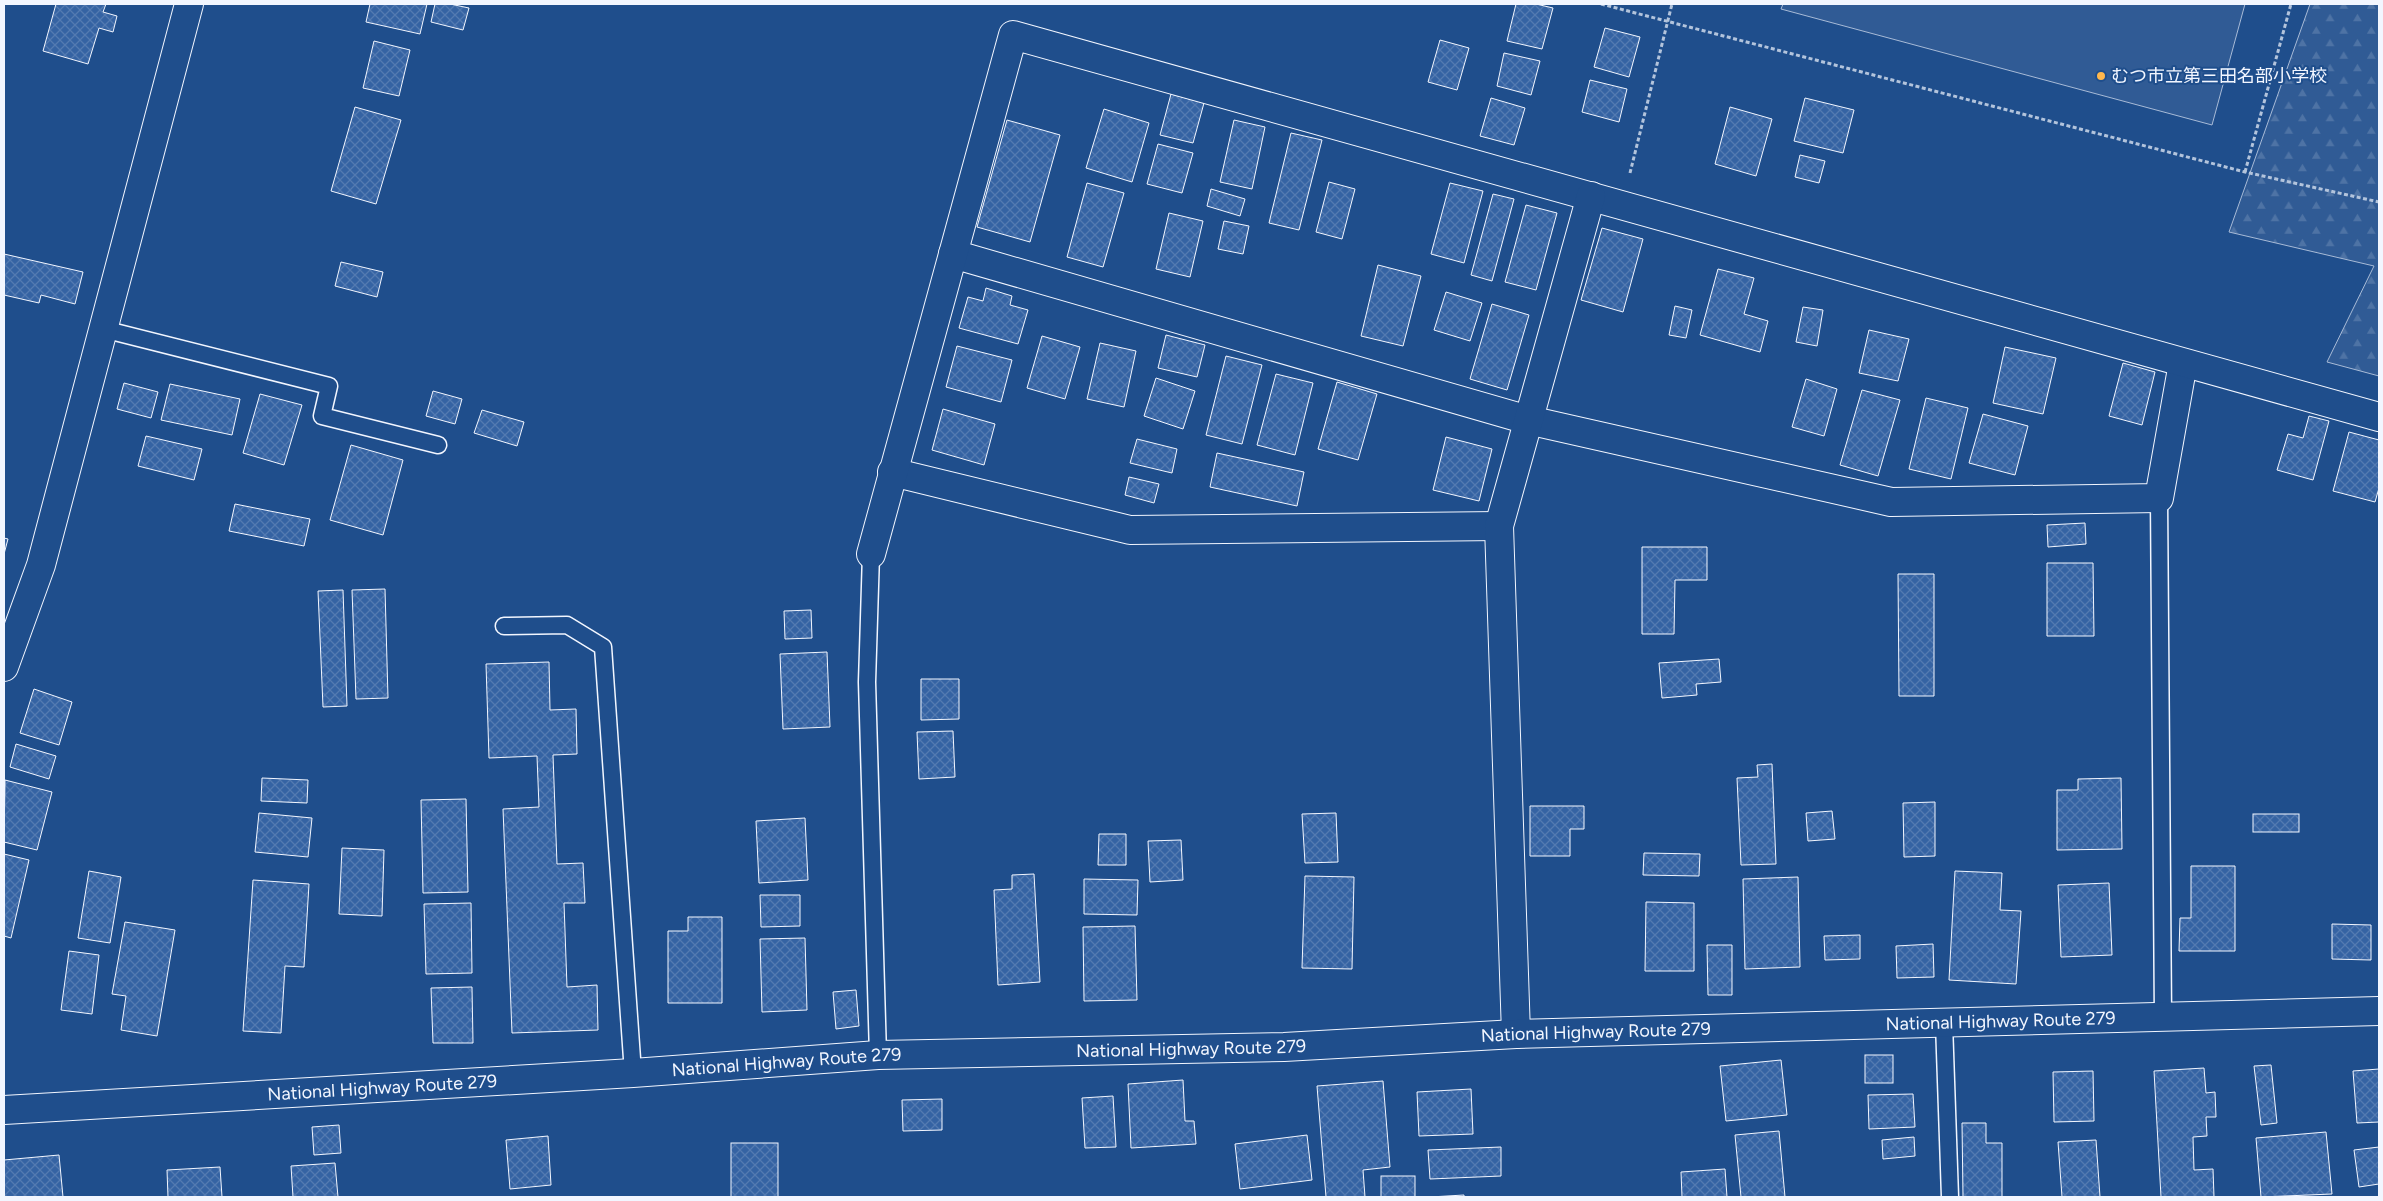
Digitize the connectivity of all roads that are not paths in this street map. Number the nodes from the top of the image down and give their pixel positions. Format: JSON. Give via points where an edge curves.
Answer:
{"nodes":[{"id":1,"x":189,"y":4,"type":"edge"},
{"id":2,"x":1591,"y":196,"type":"junction"},
{"id":3,"x":953,"y":254,"type":"junction"},
{"id":4,"x":103,"y":329,"type":"junction"},
{"id":5,"x":2183,"y":362,"type":"junction"},
{"id":6,"x":2379,"y":417,"type":"edge"},
{"id":7,"x":1528,"y":420,"type":"junction"},
{"id":8,"x":438,"y":445,"type":"dead end"},
{"id":9,"x":892,"y":472,"type":"junction"},
{"id":10,"x":2159,"y":498,"type":"junction"},
{"id":11,"x":1499,"y":526,"type":"junction"},
{"id":12,"x":870,"y":554,"type":"joint"},
{"id":13,"x":504,"y":626,"type":"dead end"},
{"id":14,"x":4,"y":667,"type":"edge"},
{"id":15,"x":2379,"y":1011,"type":"edge"},
{"id":16,"x":2163,"y":1019,"type":"junction"},
{"id":17,"x":1944,"y":1023,"type":"junction"},
{"id":18,"x":1516,"y":1034,"type":"junction"},
{"id":19,"x":878,"y":1055,"type":"junction"},
{"id":20,"x":633,"y":1073,"type":"junction"},
{"id":21,"x":4,"y":1110,"type":"edge"},
{"id":22,"x":1950,"y":1197,"type":"edge"}],
"edges":[{"from":1,"to":4,"type":"main road"},
{"from":2,"to":3,"type":"main road","via":[[1014,35]]},
{"from":2,"to":5,"type":"main road"},
{"from":2,"to":7,"type":"main road"},
{"from":3,"to":7,"type":"main road"},
{"from":3,"to":9,"type":"main road"},
{"from":4,"to":8,"type":"lane","via":[[329,386],[322,416]]},
{"from":4,"to":14,"type":"main road","via":[[41,565]]},
{"from":5,"to":6,"type":"main road"},
{"from":5,"to":10,"type":"main road"},
{"from":7,"to":10,"type":"main road","via":[[1891,502]]},
{"from":7,"to":11,"type":"main road"},
{"from":9,"to":11,"type":"main road","via":[[1130,530]]},
{"from":9,"to":12,"type":"main road"},
{"from":10,"to":16,"type":"lane"},
{"from":11,"to":18,"type":"main road"},
{"from":12,"to":19,"type":"lane","via":[[867,682]]},
{"from":13,"to":20,"type":"lane","via":[[567,624],[603,647]]},
{"from":15,"to":16,"type":"main road","name":"National Highway Route 279"},
{"from":16,"to":17,"type":"main road","name":"National Highway Route 279"},
{"from":17,"to":18,"type":"main road","name":"National Highway Route 279"},
{"from":17,"to":22,"type":"lane"},
{"from":18,"to":19,"type":"main road","name":"National Highway Route 279","via":[[1284,1047]]},
{"from":19,"to":20,"type":"main road","name":"National Highway Route 279"},
{"from":20,"to":21,"type":"main road","name":"National Highway Route 279"}]}
